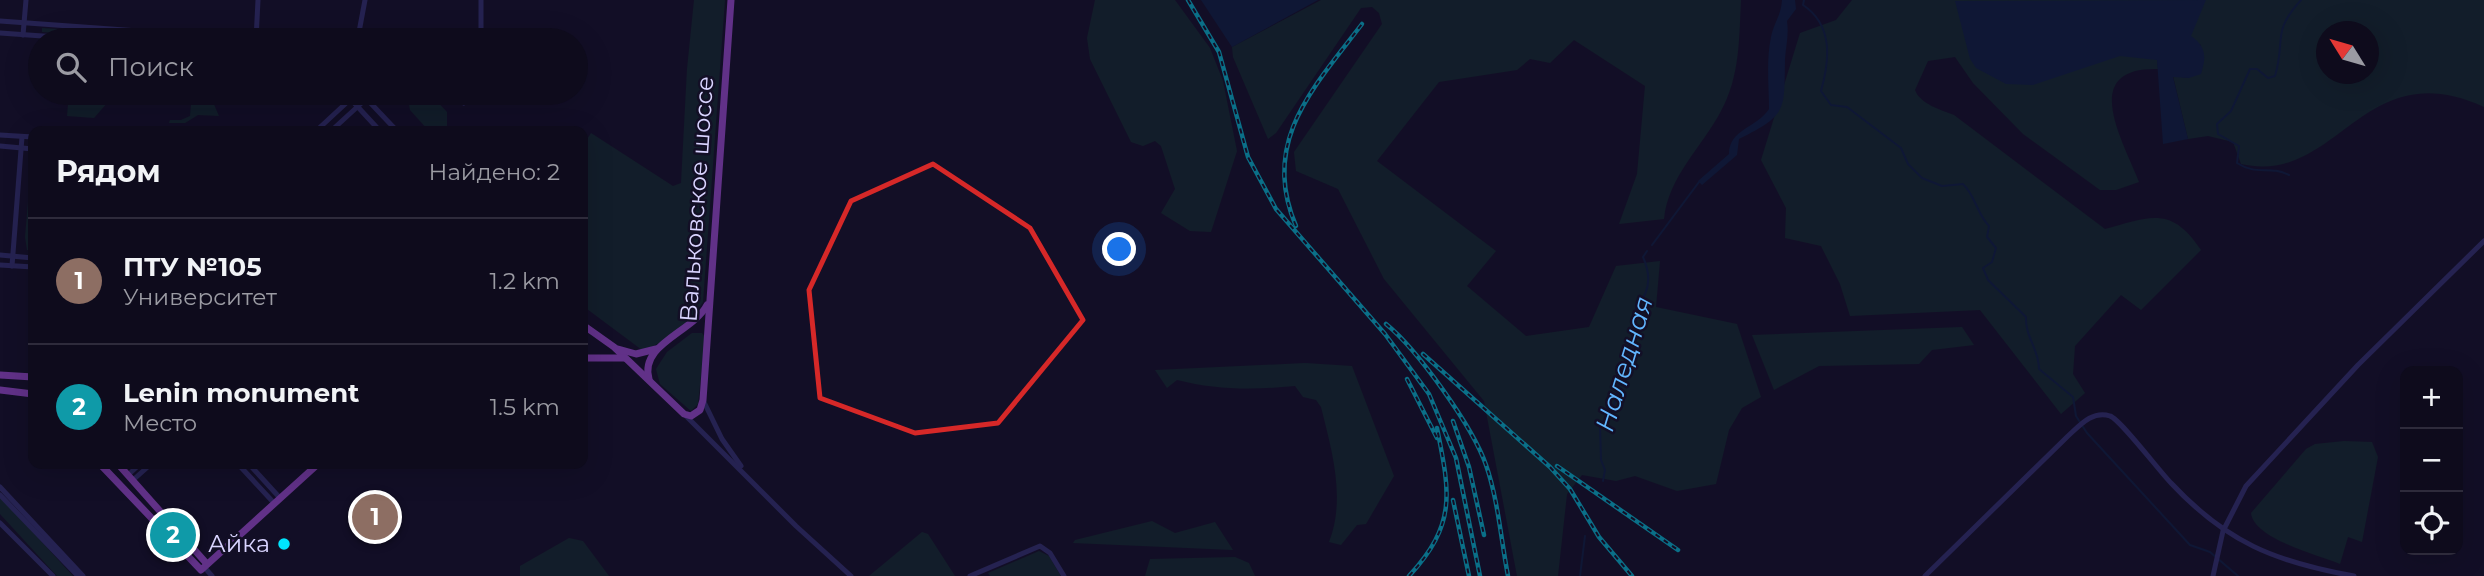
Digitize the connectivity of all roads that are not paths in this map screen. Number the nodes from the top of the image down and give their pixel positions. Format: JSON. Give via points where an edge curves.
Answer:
{"nodes":[{"id":1,"x":26,"y":0,"type":"edge"},
{"id":2,"x":258,"y":0,"type":"edge"},
{"id":3,"x":365,"y":0,"type":"edge"},
{"id":4,"x":481,"y":0,"type":"edge"},
{"id":5,"x":731,"y":0,"type":"edge"},
{"id":6,"x":0,"y":21,"type":"edge"},
{"id":7,"x":24,"y":23,"type":"junction"},
{"id":8,"x":35,"y":24,"type":"junction"},
{"id":9,"x":35,"y":28,"type":"edge"},
{"id":10,"x":90,"y":28,"type":"edge"},
{"id":11,"x":257,"y":28,"type":"edge"},
{"id":12,"x":360,"y":28,"type":"edge"},
{"id":13,"x":481,"y":28,"type":"edge"},
{"id":14,"x":0,"y":33,"type":"edge"},
{"id":15,"x":23,"y":35,"type":"junction"},
{"id":16,"x":28,"y":35,"type":"edge"},
{"id":17,"x":344,"y":105,"type":"edge"},
{"id":18,"x":360,"y":105,"type":"edge"},
{"id":19,"x":373,"y":105,"type":"edge"},
{"id":20,"x":358,"y":107,"type":"junction"},
{"id":21,"x":321,"y":126,"type":"edge"},
{"id":22,"x":337,"y":126,"type":"edge"},
{"id":23,"x":375,"y":126,"type":"edge"},
{"id":24,"x":392,"y":126,"type":"edge"},
{"id":25,"x":0,"y":135,"type":"edge"},
{"id":26,"x":22,"y":136,"type":"junction"},
{"id":27,"x":28,"y":137,"type":"edge"},
{"id":28,"x":0,"y":146,"type":"edge"},
{"id":29,"x":21,"y":148,"type":"junction"},
{"id":30,"x":28,"y":149,"type":"edge"},
{"id":31,"x":2484,"y":241,"type":"edge"},
{"id":32,"x":0,"y":255,"type":"edge"},
{"id":33,"x":12,"y":256,"type":"junction"},
{"id":34,"x":28,"y":258,"type":"edge"},
{"id":35,"x":0,"y":265,"type":"edge"},
{"id":36,"x":12,"y":266,"type":"junction"},
{"id":37,"x":28,"y":267,"type":"edge"},
{"id":38,"x":708,"y":302,"type":"junction"},
{"id":39,"x":695,"y":323,"type":"junction"},
{"id":40,"x":588,"y":329,"type":"edge"},
{"id":41,"x":707,"y":333,"type":"junction"},
{"id":42,"x":614,"y":347,"type":"junction"},
{"id":43,"x":657,"y":349,"type":"junction"},
{"id":44,"x":588,"y":358,"type":"edge"},
{"id":45,"x":624,"y":358,"type":"junction"},
{"id":46,"x":0,"y":375,"type":"edge"},
{"id":47,"x":28,"y":377,"type":"edge"},
{"id":48,"x":650,"y":382,"type":"junction"},
{"id":49,"x":0,"y":390,"type":"edge"},
{"id":50,"x":28,"y":393,"type":"edge"},
{"id":51,"x":703,"y":400,"type":"junction"},
{"id":52,"x":685,"y":416,"type":"junction"},
{"id":53,"x":105,"y":469,"type":"edge"},
{"id":54,"x":123,"y":469,"type":"edge"},
{"id":55,"x":136,"y":469,"type":"edge"},
{"id":56,"x":143,"y":469,"type":"edge"},
{"id":57,"x":243,"y":469,"type":"edge"},
{"id":58,"x":253,"y":469,"type":"edge"},
{"id":59,"x":312,"y":469,"type":"edge"},
{"id":60,"x":747,"y":475,"type":"junction"},
{"id":61,"x":130,"y":477,"type":"junction"},
{"id":62,"x":0,"y":487,"type":"edge"},
{"id":63,"x":0,"y":495,"type":"edge"},
{"id":64,"x":277,"y":500,"type":"junction"},
{"id":65,"x":0,"y":523,"type":"edge"},
{"id":66,"x":36,"y":527,"type":"junction"},
{"id":67,"x":2223,"y":531,"type":"junction"},
{"id":68,"x":204,"y":567,"type":"junction"},
{"id":69,"x":971,"y":575,"type":"edge"},
{"id":70,"x":53,"y":576,"type":"edge"},
{"id":71,"x":78,"y":576,"type":"edge"},
{"id":72,"x":83,"y":576,"type":"edge"},
{"id":73,"x":194,"y":576,"type":"edge"},
{"id":74,"x":212,"y":576,"type":"edge"},
{"id":75,"x":851,"y":576,"type":"edge"},
{"id":76,"x":1064,"y":576,"type":"edge"},
{"id":77,"x":1926,"y":576,"type":"edge"},
{"id":78,"x":2213,"y":576,"type":"edge"},
{"id":79,"x":2354,"y":576,"type":"edge"}],
"edges":[{"from":1,"to":7,"type":"street"},
{"from":2,"to":11,"type":"street"},
{"from":3,"to":12,"type":"street"},
{"from":4,"to":13,"type":"street"},
{"from":5,"to":38,"type":"main road","name":"Вальковское шоссе"},
{"from":6,"to":7,"type":"street"},
{"from":7,"to":8,"type":"street"},
{"from":7,"to":15,"type":"street"},
{"from":8,"to":9,"type":"street"},
{"from":8,"to":10,"type":"street"},
{"from":14,"to":15,"type":"street"},
{"from":15,"to":16,"type":"street"},
{"from":17,"to":21,"type":"street"},
{"from":18,"to":20,"type":"street"},
{"from":19,"to":24,"type":"street"},
{"from":20,"to":22,"type":"street"},
{"from":20,"to":23,"type":"street"},
{"from":25,"to":26,"type":"street"},
{"from":26,"to":27,"type":"street"},
{"from":26,"to":29,"type":"street"},
{"from":28,"to":29,"type":"street"},
{"from":29,"to":30,"type":"street"},
{"from":29,"to":33,"type":"street"},
{"from":31,"to":67,"type":"street","via":[[2358,365],[2246,486]]},
{"from":32,"to":33,"type":"street"},
{"from":33,"to":34,"type":"street"},
{"from":33,"to":36,"type":"street"},
{"from":35,"to":36,"type":"street"},
{"from":36,"to":37,"type":"street"},
{"from":38,"to":39,"type":"main road"},
{"from":38,"to":41,"type":"main road","name":"Вальковское шоссе"},
{"from":39,"to":41,"type":"main road"},
{"from":39,"to":43,"type":"main road"},
{"from":40,"to":42,"type":"main road"},
{"from":41,"to":51,"type":"main road","name":"Вальковское шоссе"},
{"from":42,"to":43,"type":"main road","via":[[636,354]]},
{"from":42,"to":45,"type":"main road"},
{"from":43,"to":48,"type":"main road","via":[[648,363]]},
{"from":44,"to":45,"type":"main road"},
{"from":45,"to":48,"type":"main road"},
{"from":46,"to":47,"type":"main road"},
{"from":48,"to":52,"type":"main road"},
{"from":49,"to":50,"type":"main road"},
{"from":51,"to":52,"type":"main road","name":"Вальковское шоссе","via":[[697,412]]},
{"from":51,"to":60,"type":"street","name":"Вальковское шоссе"},
{"from":52,"to":60,"type":"street"},
{"from":53,"to":68,"type":"main road"},
{"from":54,"to":61,"type":"main road"},
{"from":55,"to":61,"type":"street"},
{"from":56,"to":61,"type":"street"},
{"from":57,"to":64,"type":"street"},
{"from":58,"to":64,"type":"street"},
{"from":59,"to":64,"type":"main road"},
{"from":60,"to":75,"type":"street"},
{"from":61,"to":68,"type":"main road"},
{"from":62,"to":66,"type":"street"},
{"from":63,"to":66,"type":"street"},
{"from":64,"to":68,"type":"main road"},
{"from":65,"to":70,"type":"street"},
{"from":66,"to":71,"type":"street"},
{"from":66,"to":72,"type":"street"},
{"from":67,"to":77,"type":"street","via":[[2172,485],[2115,418],[2099,415],[2068,436]]},
{"from":67,"to":78,"type":"street"},
{"from":67,"to":79,"type":"street","via":[[2278,558]]},
{"from":68,"to":73,"type":"street"},
{"from":68,"to":74,"type":"street"},
{"from":69,"to":76,"type":"street","via":[[1040,547],[1050,553]]}]}
